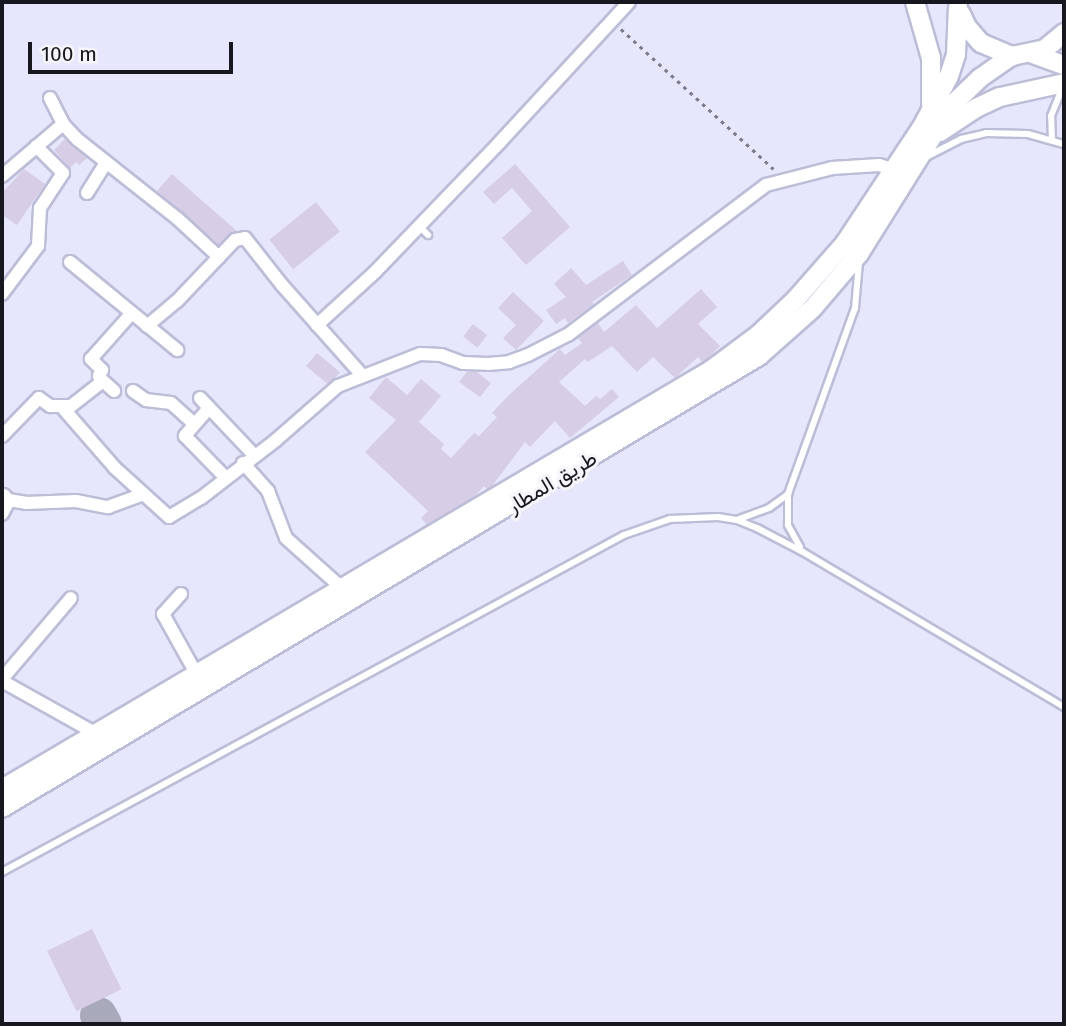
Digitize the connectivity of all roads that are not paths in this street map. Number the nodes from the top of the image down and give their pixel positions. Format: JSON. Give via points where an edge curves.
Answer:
{"nodes":[{"id":1,"x":629,"y":2,"type":"edge"},
{"id":2,"x":915,"y":2,"type":"edge"},
{"id":3,"x":958,"y":4,"type":"edge"},
{"id":4,"x":1064,"y":33,"type":"edge"},
{"id":5,"x":1033,"y":54,"type":"junction"},
{"id":6,"x":1012,"y":56,"type":"junction"},
{"id":7,"x":1064,"y":65,"type":"edge"},
{"id":8,"x":1064,"y":84,"type":"edge"},
{"id":9,"x":50,"y":98,"type":"dead end"},
{"id":10,"x":931,"y":110,"type":"junction"},
{"id":11,"x":63,"y":124,"type":"junction"},
{"id":12,"x":931,"y":139,"type":"junction"},
{"id":13,"x":1052,"y":140,"type":"junction"},
{"id":14,"x":1064,"y":144,"type":"edge"},
{"id":15,"x":36,"y":146,"type":"junction"},
{"id":16,"x":106,"y":163,"type":"junction"},
{"id":17,"x":917,"y":163,"type":"junction"},
{"id":18,"x":895,"y":170,"type":"junction"},
{"id":19,"x":2,"y":176,"type":"edge"},
{"id":20,"x":86,"y":193,"type":"dead end"},
{"id":21,"x":418,"y":225,"type":"junction"},
{"id":22,"x":428,"y":236,"type":"dead end"},
{"id":23,"x":852,"y":248,"type":"junction"},
{"id":24,"x":219,"y":257,"type":"junction"},
{"id":25,"x":70,"y":262,"type":"dead end"},
{"id":26,"x":2,"y":294,"type":"edge"},
{"id":27,"x":131,"y":314,"type":"junction"},
{"id":28,"x":317,"y":325,"type":"junction"},
{"id":29,"x":147,"y":326,"type":"junction"},
{"id":30,"x":177,"y":350,"type":"dead end"},
{"id":31,"x":362,"y":376,"type":"junction"},
{"id":32,"x":103,"y":381,"type":"junction"},
{"id":33,"x":114,"y":391,"type":"dead end"},
{"id":34,"x":133,"y":391,"type":"dead end"},
{"id":35,"x":62,"y":407,"type":"junction"},
{"id":36,"x":194,"y":424,"type":"junction"},
{"id":37,"x":2,"y":436,"type":"edge"},
{"id":38,"x":254,"y":455,"type":"junction"},
{"id":39,"x":243,"y":463,"type":"junction"},
{"id":40,"x":226,"y":478,"type":"junction"},
{"id":41,"x":142,"y":494,"type":"junction"},
{"id":42,"x":788,"y":494,"type":"junction"},
{"id":43,"x":4,"y":497,"type":"edge"},
{"id":44,"x":2,"y":514,"type":"edge"},
{"id":45,"x":737,"y":520,"type":"junction"},
{"id":46,"x":803,"y":552,"type":"junction"},
{"id":47,"x":343,"y":589,"type":"junction"},
{"id":48,"x":181,"y":594,"type":"dead end"},
{"id":49,"x":71,"y":598,"type":"dead end"},
{"id":50,"x":197,"y":675,"type":"junction"},
{"id":51,"x":2,"y":680,"type":"edge"},
{"id":52,"x":1064,"y":707,"type":"edge"},
{"id":53,"x":97,"y":734,"type":"junction"},
{"id":54,"x":2,"y":789,"type":"edge"},
{"id":55,"x":2,"y":808,"type":"edge"},
{"id":56,"x":2,"y":873,"type":"edge"}],
"edges":[{"from":1,"to":21,"type":"street"},
{"from":2,"to":10,"type":"main road","via":[[931,58]]},
{"from":3,"to":6,"type":"main road","via":[[967,27],[981,43]]},
{"from":3,"to":10,"type":"main road","name":"طريق المطار","via":[[956,54]]},
{"from":4,"to":5,"type":"main road"},
{"from":5,"to":6,"type":"main road"},
{"from":5,"to":7,"type":"main road"},
{"from":6,"to":12,"type":"main road","name":"طريق المطار","via":[[965,91]]},
{"from":8,"to":12,"type":"main road","via":[[1000,97]]},
{"from":8,"to":13,"type":"lane","via":[[1051,116]]},
{"from":9,"to":11,"type":"street"},
{"from":10,"to":18,"type":"main road","name":"طريق المطار"},
{"from":11,"to":15,"type":"street"},
{"from":11,"to":16,"type":"street"},
{"from":12,"to":17,"type":"main road","name":"طريق المطار"},
{"from":13,"to":14,"type":"lane"},
{"from":13,"to":17,"type":"lane","via":[[1012,132],[986,133],[961,139]]},
{"from":15,"to":19,"type":"street"},
{"from":15,"to":26,"type":"street","via":[[63,173],[40,208],[38,246]]},
{"from":16,"to":20,"type":"street"},
{"from":16,"to":24,"type":"street"},
{"from":17,"to":23,"type":"main road","name":"طريق المطار"},
{"from":18,"to":23,"type":"main road","name":"طريق المطار"},
{"from":18,"to":31,"type":"street","via":[[879,164],[850,166],[784,179],[748,196],[551,345],[509,362],[463,363],[420,354]]},
{"from":21,"to":22,"type":"lane"},
{"from":21,"to":28,"type":"street"},
{"from":23,"to":42,"type":"lane","via":[[855,309]]},
{"from":23,"to":47,"type":"main road","name":"طريق المطار","via":[[742,349]]},
{"from":23,"to":55,"type":"main road","name":"طريق المطار","via":[[789,331],[729,377]]},
{"from":24,"to":28,"type":"street","via":[[240,237],[250,240]]},
{"from":24,"to":29,"type":"street"},
{"from":25,"to":27,"type":"street"},
{"from":27,"to":29,"type":"street"},
{"from":27,"to":32,"type":"street","via":[[91,359],[102,370],[99,376]]},
{"from":28,"to":31,"type":"street"},
{"from":29,"to":30,"type":"street"},
{"from":31,"to":38,"type":"street","via":[[334,388]]},
{"from":32,"to":33,"type":"street"},
{"from":32,"to":35,"type":"street","via":[[75,404]]},
{"from":34,"to":36,"type":"street","via":[[146,400],[171,402]]},
{"from":35,"to":37,"type":"street","via":[[38,398]]},
{"from":35,"to":41,"type":"street"},
{"from":36,"to":38,"type":"street","via":[[205,403]]},
{"from":36,"to":40,"type":"street","via":[[185,436]]},
{"from":38,"to":39,"type":"street"},
{"from":39,"to":40,"type":"street"},
{"from":39,"to":47,"type":"street","via":[[268,491],[286,538]]},
{"from":40,"to":41,"type":"street","via":[[169,517]]},
{"from":41,"to":43,"type":"street","via":[[112,507]]},
{"from":42,"to":45,"type":"lane","via":[[759,513]]},
{"from":42,"to":46,"type":"lane","via":[[788,525]]},
{"from":43,"to":44,"type":"street"},
{"from":45,"to":46,"type":"lane"},
{"from":45,"to":56,"type":"lane","via":[[670,519],[624,535]]},
{"from":46,"to":52,"type":"lane"},
{"from":47,"to":50,"type":"main road","name":"طريق المطار"},
{"from":48,"to":50,"type":"street","via":[[163,614]]},
{"from":49,"to":51,"type":"street"},
{"from":50,"to":53,"type":"main road","name":"طريق المطار"},
{"from":51,"to":53,"type":"street"},
{"from":53,"to":54,"type":"main road","name":"طريق المطار"}]}
